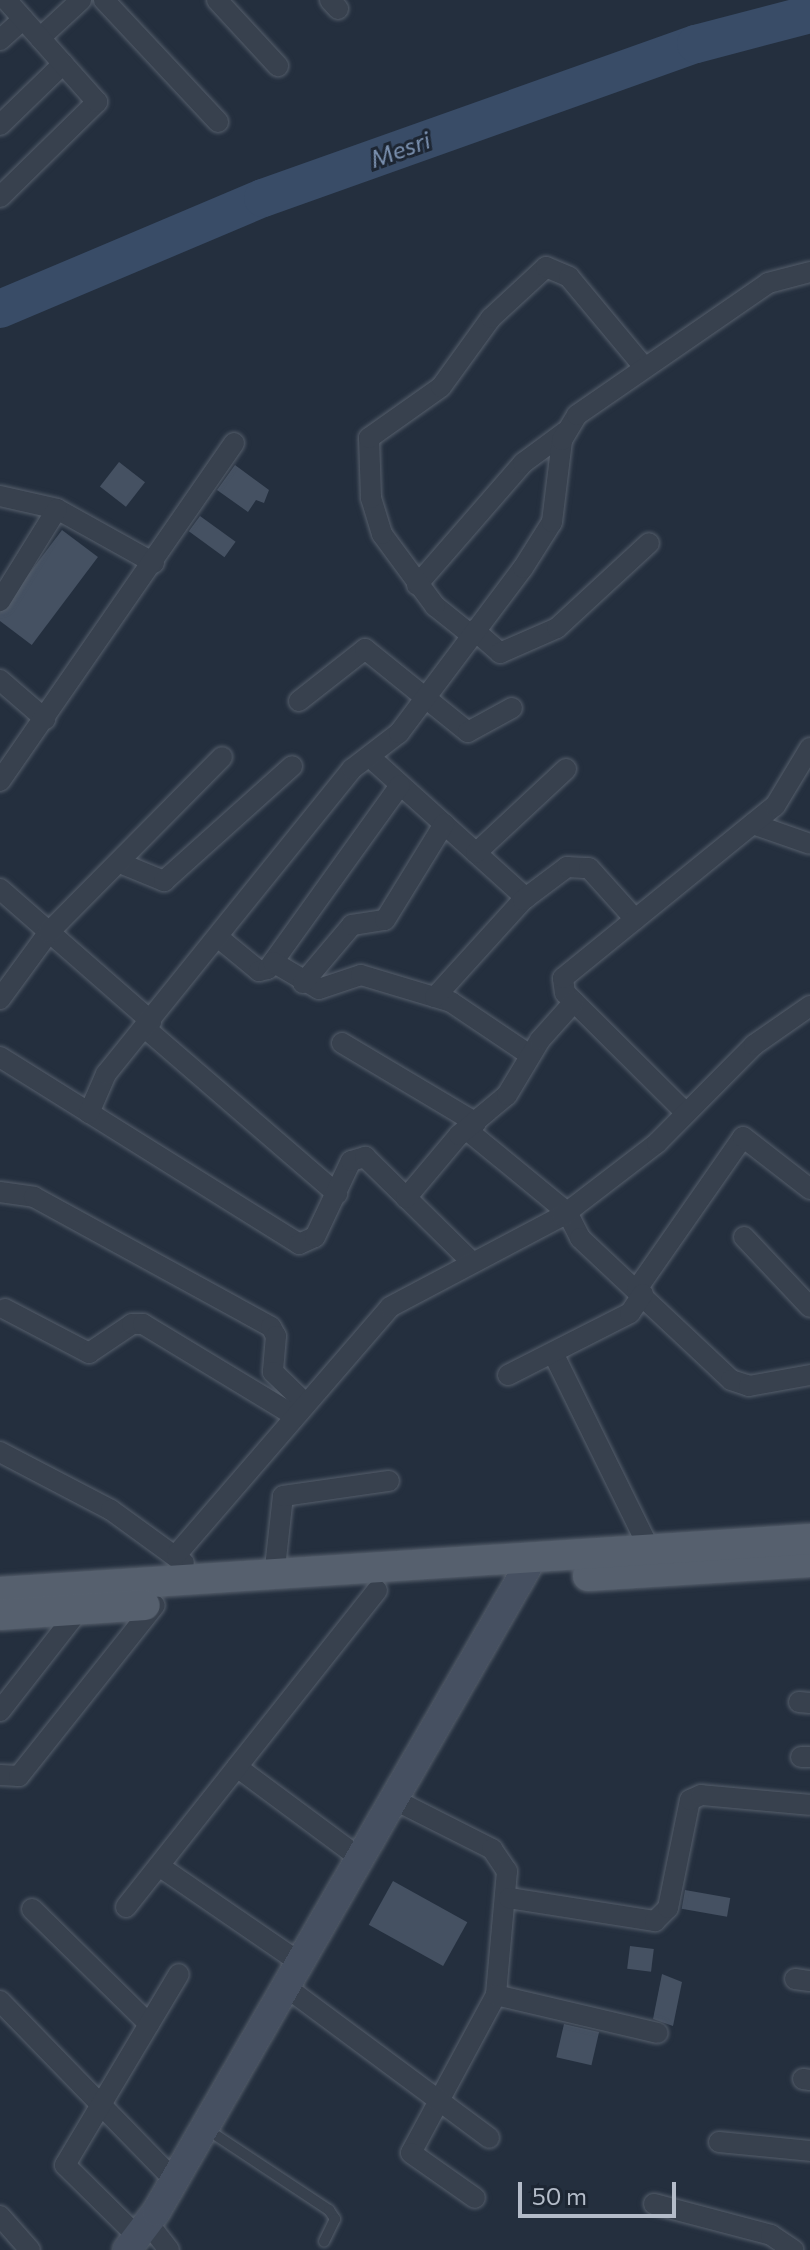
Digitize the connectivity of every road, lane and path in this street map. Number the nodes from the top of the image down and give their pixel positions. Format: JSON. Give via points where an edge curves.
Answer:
{"nodes":[{"id":1,"x":6,"y":0,"type":"edge"},
{"id":2,"x":81,"y":0,"type":"edge"},
{"id":3,"x":104,"y":0,"type":"edge"},
{"id":4,"x":217,"y":0,"type":"edge"},
{"id":5,"x":23,"y":19,"type":"junction"},
{"id":6,"x":40,"y":38,"type":"junction"},
{"id":7,"x":0,"y":40,"type":"edge"},
{"id":8,"x":63,"y":64,"type":"junction"},
{"id":9,"x":278,"y":66,"type":"dead end"},
{"id":10,"x":218,"y":122,"type":"dead end"},
{"id":11,"x":0,"y":125,"type":"edge"},
{"id":12,"x":4,"y":185,"type":"edge"},
{"id":13,"x":810,"y":272,"type":"edge"},
{"id":14,"x":644,"y":367,"type":"junction"},
{"id":15,"x":565,"y":432,"type":"junction"},
{"id":16,"x":234,"y":443,"type":"dead end"},
{"id":17,"x":0,"y":496,"type":"edge"},
{"id":18,"x":57,"y":509,"type":"junction"},
{"id":19,"x":649,"y":543,"type":"dead end"},
{"id":20,"x":154,"y":563,"type":"junction"},
{"id":21,"x":417,"y":585,"type":"junction"},
{"id":22,"x":0,"y":601,"type":"edge"},
{"id":23,"x":472,"y":632,"type":"junction"},
{"id":24,"x":0,"y":680,"type":"edge"},
{"id":25,"x":425,"y":695,"type":"junction"},
{"id":26,"x":299,"y":701,"type":"dead end"},
{"id":27,"x":512,"y":708,"type":"dead end"},
{"id":28,"x":45,"y":719,"type":"junction"},
{"id":29,"x":810,"y":748,"type":"edge"},
{"id":30,"x":222,"y":757,"type":"dead end"},
{"id":31,"x":371,"y":758,"type":"junction"},
{"id":32,"x":292,"y":766,"type":"dead end"},
{"id":33,"x":566,"y":769,"type":"dead end"},
{"id":34,"x":0,"y":781,"type":"edge"},
{"id":35,"x":400,"y":785,"type":"junction"},
{"id":36,"x":444,"y":824,"type":"junction"},
{"id":37,"x":753,"y":824,"type":"junction"},
{"id":38,"x":810,"y":844,"type":"edge"},
{"id":39,"x":476,"y":853,"type":"junction"},
{"id":40,"x":120,"y":863,"type":"junction"},
{"id":41,"x":0,"y":889,"type":"edge"},
{"id":42,"x":526,"y":898,"type":"junction"},
{"id":43,"x":635,"y":919,"type":"junction"},
{"id":44,"x":60,"y":923,"type":"junction"},
{"id":45,"x":219,"y":938,"type":"junction"},
{"id":46,"x":273,"y":962,"type":"junction"},
{"id":47,"x":303,"y":983,"type":"junction"},
{"id":48,"x":435,"y":997,"type":"junction"},
{"id":49,"x":0,"y":999,"type":"edge"},
{"id":50,"x":574,"y":1002,"type":"junction"},
{"id":51,"x":810,"y":1006,"type":"edge"},
{"id":52,"x":148,"y":1024,"type":"junction"},
{"id":53,"x":342,"y":1043,"type":"dead end"},
{"id":54,"x":530,"y":1055,"type":"junction"},
{"id":55,"x":0,"y":1057,"type":"edge"},
{"id":56,"x":89,"y":1113,"type":"junction"},
{"id":57,"x":686,"y":1113,"type":"junction"},
{"id":58,"x":472,"y":1126,"type":"junction"},
{"id":59,"x":810,"y":1189,"type":"edge"},
{"id":60,"x":0,"y":1192,"type":"edge"},
{"id":61,"x":337,"y":1194,"type":"junction"},
{"id":62,"x":406,"y":1198,"type":"junction"},
{"id":63,"x":561,"y":1216,"type":"junction"},
{"id":64,"x":744,"y":1237,"type":"dead end"},
{"id":65,"x":472,"y":1262,"type":"junction"},
{"id":66,"x":640,"y":1291,"type":"junction"},
{"id":67,"x":810,"y":1307,"type":"edge"},
{"id":68,"x":5,"y":1309,"type":"dead end"},
{"id":69,"x":553,"y":1353,"type":"junction"},
{"id":70,"x":508,"y":1375,"type":"dead end"},
{"id":71,"x":810,"y":1375,"type":"edge"},
{"id":72,"x":299,"y":1408,"type":"junction"},
{"id":73,"x":0,"y":1452,"type":"edge"},
{"id":74,"x":389,"y":1481,"type":"dead end"},
{"id":75,"x":810,"y":1539,"type":"edge"},
{"id":76,"x":650,"y":1550,"type":"junction"},
{"id":77,"x":177,"y":1554,"type":"junction"},
{"id":78,"x":810,"y":1562,"type":"edge"},
{"id":79,"x":526,"y":1570,"type":"junction"},
{"id":80,"x":274,"y":1577,"type":"junction"},
{"id":81,"x":198,"y":1582,"type":"junction"},
{"id":82,"x":377,"y":1590,"type":"junction"},
{"id":83,"x":0,"y":1592,"type":"edge"},
{"id":84,"x":155,"y":1605,"type":"junction"},
{"id":85,"x":79,"y":1610,"type":"junction"},
{"id":86,"x":0,"y":1615,"type":"edge"},
{"id":87,"x":0,"y":1711,"type":"edge"},
{"id":88,"x":237,"y":1767,"type":"junction"},
{"id":89,"x":0,"y":1775,"type":"edge"},
{"id":90,"x":395,"y":1800,"type":"junction"},
{"id":91,"x":810,"y":1805,"type":"edge"},
{"id":92,"x":361,"y":1859,"type":"junction"},
{"id":93,"x":159,"y":1866,"type":"junction"},
{"id":94,"x":509,"y":1898,"type":"junction"},
{"id":95,"x":126,"y":1907,"type":"dead end"},
{"id":96,"x":32,"y":1909,"type":"dead end"},
{"id":97,"x":179,"y":1974,"type":"dead end"},
{"id":98,"x":293,"y":1975,"type":"junction"},
{"id":99,"x":496,"y":1995,"type":"junction"},
{"id":100,"x":0,"y":2001,"type":"edge"},
{"id":101,"x":149,"y":2024,"type":"junction"},
{"id":102,"x":658,"y":2033,"type":"dead end"},
{"id":103,"x":439,"y":2102,"type":"junction"},
{"id":104,"x":99,"y":2103,"type":"junction"},
{"id":105,"x":205,"y":2128,"type":"junction"},
{"id":106,"x":489,"y":2138,"type":"dead end"},
{"id":107,"x":719,"y":2142,"type":"dead end"},
{"id":108,"x":810,"y":2151,"type":"edge"},
{"id":109,"x":175,"y":2181,"type":"junction"},
{"id":110,"x":475,"y":2198,"type":"dead end"},
{"id":111,"x":654,"y":2204,"type":"dead end"},
{"id":112,"x":0,"y":2216,"type":"edge"},
{"id":113,"x":137,"y":2236,"type":"edge"},
{"id":114,"x":324,"y":2242,"type":"dead end"},
{"id":115,"x":30,"y":2250,"type":"edge"},
{"id":116,"x":169,"y":2250,"type":"edge"},
{"id":117,"x":793,"y":2250,"type":"edge"}],
"edges":[{"from":1,"to":5,"type":"street"},
{"from":2,"to":6,"type":"street"},
{"from":3,"to":10,"type":"street"},
{"from":4,"to":9,"type":"street"},
{"from":5,"to":6,"type":"street"},
{"from":5,"to":7,"type":"street"},
{"from":6,"to":8,"type":"street"},
{"from":8,"to":11,"type":"street"},
{"from":8,"to":12,"type":"street","via":[[96,106]]},
{"from":13,"to":14,"type":"street","via":[[768,283]]},
{"from":14,"to":15,"type":"street","via":[[577,415]]},
{"from":14,"to":21,"type":"street","via":[[561,269],[546,267],[518,289],[441,387],[369,438],[371,498],[378,522]]},
{"from":15,"to":21,"type":"street","via":[[523,463]]},
{"from":15,"to":23,"type":"street","via":[[552,522]]},
{"from":16,"to":20,"type":"street"},
{"from":17,"to":18,"type":"street"},
{"from":18,"to":20,"type":"street"},
{"from":18,"to":22,"type":"street"},
{"from":19,"to":23,"type":"street","via":[[557,628],[500,653]]},
{"from":20,"to":28,"type":"street"},
{"from":21,"to":23,"type":"street"},
{"from":23,"to":25,"type":"street"},
{"from":24,"to":28,"type":"street"},
{"from":25,"to":26,"type":"street","via":[[365,649]]},
{"from":25,"to":27,"type":"street","via":[[468,732]]},
{"from":25,"to":31,"type":"street","via":[[399,733]]},
{"from":28,"to":34,"type":"street"},
{"from":29,"to":37,"type":"street","via":[[789,789]]},
{"from":30,"to":40,"type":"street"},
{"from":31,"to":35,"type":"street"},
{"from":31,"to":45,"type":"street","via":[[352,769]]},
{"from":32,"to":40,"type":"street","via":[[164,881]]},
{"from":33,"to":39,"type":"street"},
{"from":35,"to":36,"type":"street"},
{"from":35,"to":46,"type":"street"},
{"from":36,"to":39,"type":"street"},
{"from":36,"to":47,"type":"street","via":[[391,914],[352,925]]},
{"from":37,"to":38,"type":"street"},
{"from":37,"to":43,"type":"street"},
{"from":39,"to":42,"type":"street"},
{"from":40,"to":44,"type":"street"},
{"from":41,"to":44,"type":"street"},
{"from":42,"to":43,"type":"street","via":[[567,867],[583,865]]},
{"from":42,"to":48,"type":"street"},
{"from":43,"to":50,"type":"street","via":[[563,978]]},
{"from":44,"to":49,"type":"street"},
{"from":44,"to":52,"type":"street"},
{"from":45,"to":46,"type":"street","via":[[259,971]]},
{"from":45,"to":52,"type":"street"},
{"from":46,"to":47,"type":"street"},
{"from":47,"to":48,"type":"street","via":[[319,989],[361,975]]},
{"from":48,"to":54,"type":"street"},
{"from":50,"to":54,"type":"street"},
{"from":50,"to":57,"type":"street"},
{"from":51,"to":57,"type":"street","via":[[754,1045]]},
{"from":52,"to":56,"type":"street","via":[[106,1074]]},
{"from":52,"to":61,"type":"street"},
{"from":53,"to":58,"type":"street"},
{"from":54,"to":58,"type":"street","via":[[507,1095]]},
{"from":55,"to":56,"type":"street"},
{"from":56,"to":61,"type":"street","via":[[299,1244],[315,1237]]},
{"from":57,"to":63,"type":"street"},
{"from":58,"to":62,"type":"street"},
{"from":58,"to":63,"type":"street"},
{"from":59,"to":66,"type":"street","via":[[743,1137]]},
{"from":60,"to":72,"type":"street","via":[[34,1197],[271,1327],[276,1336],[273,1372]]},
{"from":61,"to":62,"type":"street","via":[[357,1156]]},
{"from":62,"to":65,"type":"street"},
{"from":63,"to":65,"type":"street"},
{"from":63,"to":66,"type":"street"},
{"from":64,"to":67,"type":"street"},
{"from":65,"to":72,"type":"street","via":[[390,1307]]},
{"from":66,"to":69,"type":"street","via":[[630,1313]]},
{"from":66,"to":71,"type":"street","via":[[731,1380],[749,1386]]},
{"from":68,"to":72,"type":"street","via":[[89,1353],[132,1324],[143,1324]]},
{"from":69,"to":70,"type":"street"},
{"from":69,"to":76,"type":"street"},
{"from":72,"to":77,"type":"street"},
{"from":73,"to":77,"type":"street","via":[[111,1510]]},
{"from":74,"to":80,"type":"street","via":[[279,1499]]},
{"from":75,"to":76,"type":"main road"},
{"from":76,"to":79,"type":"main road"},
{"from":77,"to":81,"type":"street"},
{"from":78,"to":79,"type":"main road"},
{"from":79,"to":80,"type":"main road"},
{"from":79,"to":82,"type":"main road"},
{"from":79,"to":90,"type":"street"},
{"from":80,"to":81,"type":"main road"},
{"from":81,"to":83,"type":"main road"},
{"from":82,"to":84,"type":"main road"},
{"from":82,"to":88,"type":"street"},
{"from":84,"to":85,"type":"main road"},
{"from":84,"to":89,"type":"street","via":[[19,1776]]},
{"from":85,"to":86,"type":"main road"},
{"from":85,"to":87,"type":"street"},
{"from":88,"to":92,"type":"street"},
{"from":88,"to":93,"type":"street"},
{"from":90,"to":92,"type":"street"},
{"from":90,"to":94,"type":"street","via":[[492,1849],[507,1871]]},
{"from":91,"to":94,"type":"street","via":[[701,1795],[690,1800],[668,1908],[655,1921]]},
{"from":92,"to":98,"type":"street"},
{"from":93,"to":95,"type":"street"},
{"from":93,"to":98,"type":"street"},
{"from":94,"to":99,"type":"street"},
{"from":96,"to":101,"type":"street"},
{"from":97,"to":101,"type":"street"},
{"from":98,"to":103,"type":"street"},
{"from":98,"to":105,"type":"street"},
{"from":99,"to":102,"type":"street"},
{"from":99,"to":103,"type":"street"},
{"from":100,"to":104,"type":"street"},
{"from":101,"to":104,"type":"street"},
{"from":103,"to":106,"type":"street"},
{"from":103,"to":110,"type":"street","via":[[411,2153]]},
{"from":104,"to":109,"type":"street"},
{"from":104,"to":113,"type":"street","via":[[65,2165]]},
{"from":105,"to":109,"type":"street"},
{"from":105,"to":114,"type":"lane","via":[[329,2210],[335,2219]]},
{"from":107,"to":108,"type":"street"},
{"from":109,"to":113,"type":"street"},
{"from":111,"to":117,"type":"street","via":[[771,2235]]},
{"from":112,"to":115,"type":"street"},
{"from":113,"to":116,"type":"street"}]}
